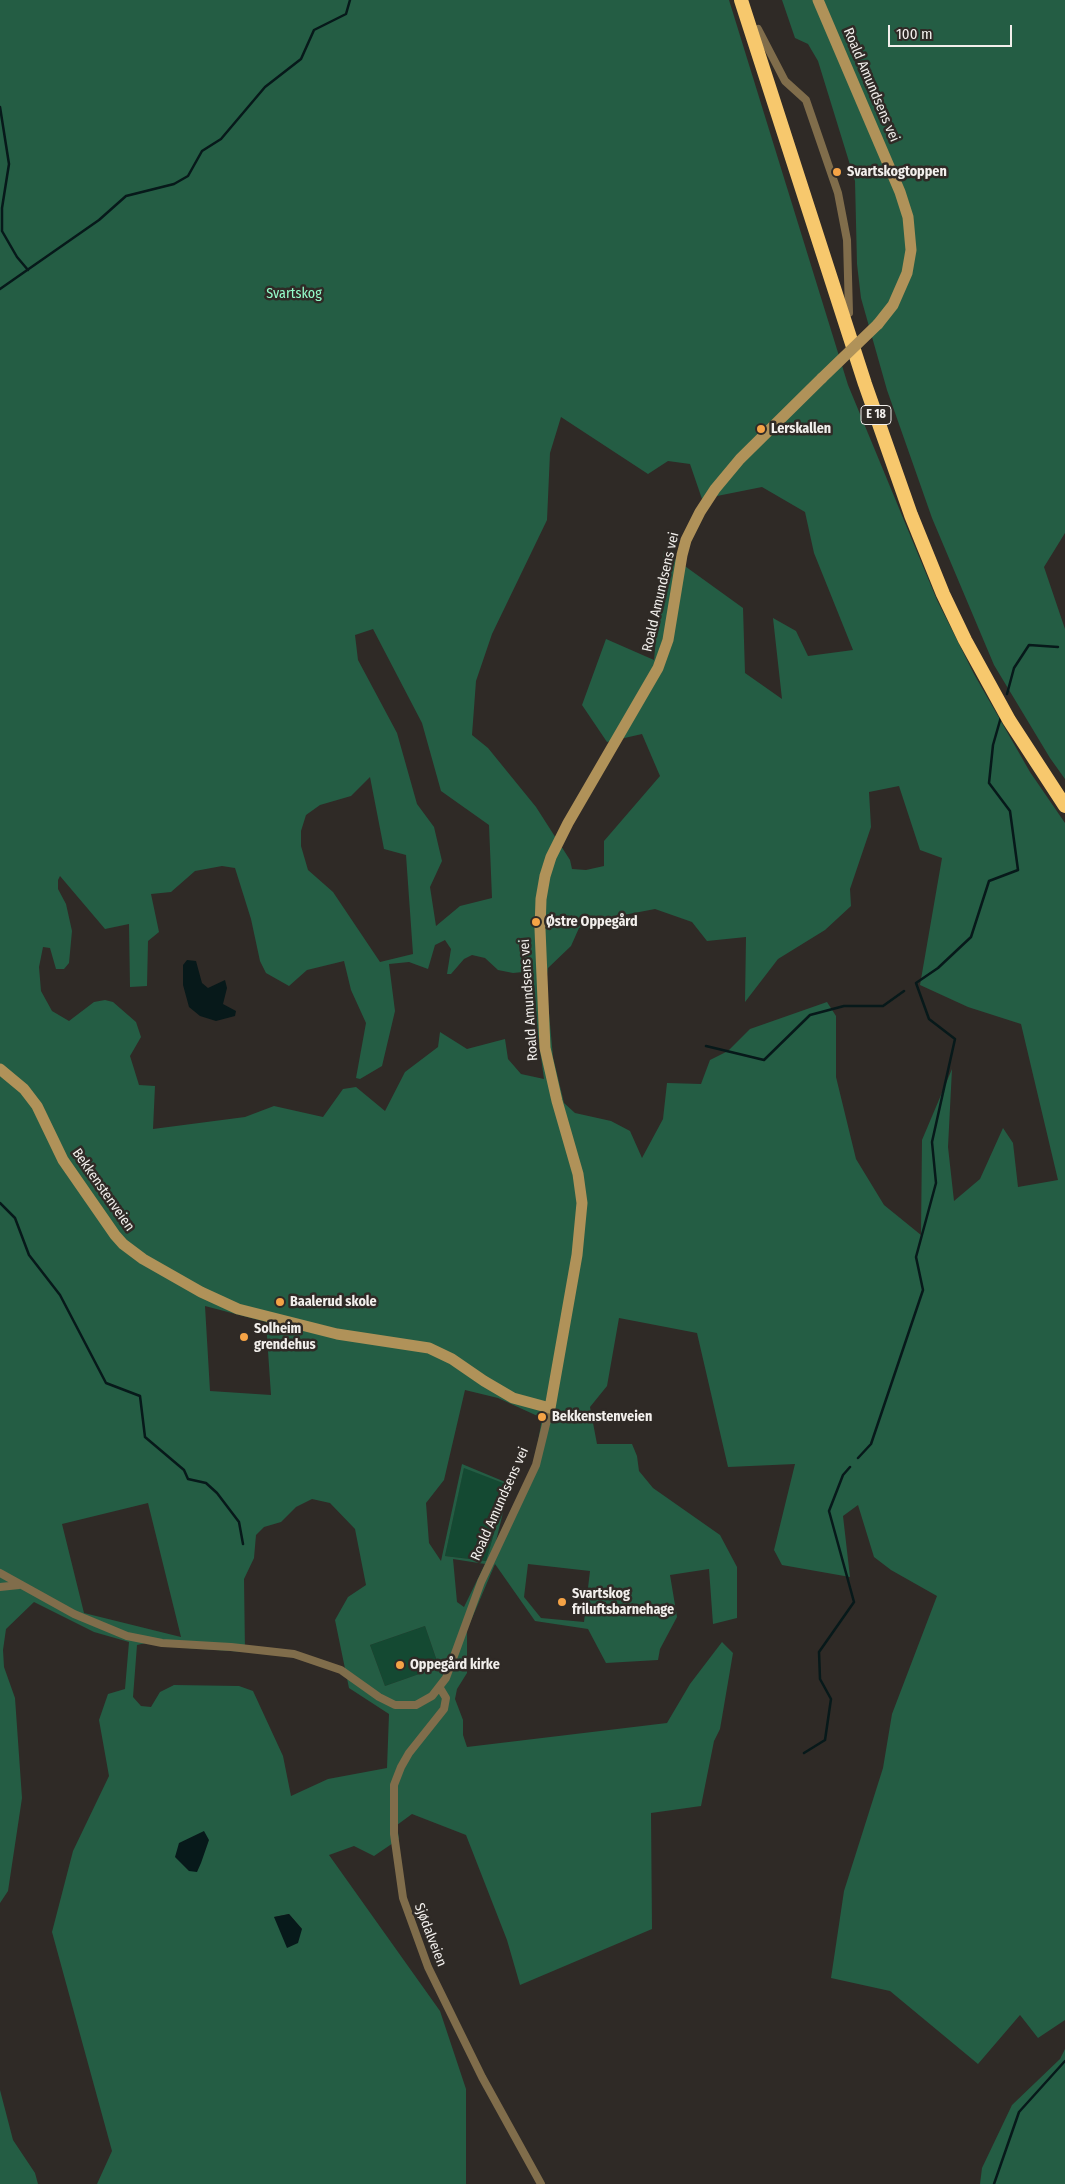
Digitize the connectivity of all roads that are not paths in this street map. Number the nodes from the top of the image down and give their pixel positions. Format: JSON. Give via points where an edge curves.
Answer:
{"nodes":[{"id":1,"x":741,"y":0,"type":"edge"},
{"id":2,"x":749,"y":0,"type":"edge"},
{"id":3,"x":818,"y":0,"type":"edge"},
{"id":4,"x":758,"y":29,"type":"junction"},
{"id":5,"x":849,"y":313,"type":"junction"},
{"id":6,"x":1065,"y":794,"type":"edge"},
{"id":7,"x":1065,"y":806,"type":"edge"},
{"id":8,"x":0,"y":1069,"type":"edge"},
{"id":9,"x":550,"y":1408,"type":"junction"},
{"id":10,"x":0,"y":1573,"type":"edge"},
{"id":11,"x":18,"y":1585,"type":"junction"},
{"id":12,"x":0,"y":1587,"type":"edge"},
{"id":13,"x":440,"y":1688,"type":"junction"},
{"id":14,"x":541,"y":2184,"type":"edge"}],
"edges":[{"from":1,"to":7,"type":"highway","number":"E 18","via":[[859,367],[914,523],[943,594],[970,648],[1014,728]]},
{"from":2,"to":4,"type":"highway","number":"E 18"},
{"from":3,"to":9,"type":"main road","name":"Roald Amundsens vei","bridge":true,"via":[[900,192],[908,217],[911,245],[907,273],[894,305],[878,324],[740,459],[700,512],[686,540],[668,640],[658,668],[568,823],[545,876],[540,929],[545,1048],[556,1101],[578,1174],[582,1203],[577,1255]]},
{"from":4,"to":5,"type":"highway","number":"E 18"},
{"from":4,"to":5,"type":"street","via":[[785,81],[806,100],[838,193],[847,240]]},
{"from":5,"to":6,"type":"highway","number":"E 18","via":[[916,512],[949,589],[989,671]]},
{"from":8,"to":9,"type":"main road","name":"Bekkenstenveien","via":[[37,1106],[63,1160],[115,1235],[143,1259],[238,1309],[336,1334],[429,1348],[513,1398]]},
{"from":9,"to":13,"type":"street","name":"Roald Amundsens vei","via":[[536,1465],[481,1582]]},
{"from":10,"to":11,"type":"street","name":"Roald Amundsens vei"},
{"from":11,"to":12,"type":"street"},
{"from":11,"to":13,"type":"street","name":"Roald Amundsens vei","via":[[89,1622],[133,1638],[169,1644],[279,1651],[312,1659],[345,1673],[395,1705],[420,1704]]},
{"from":13,"to":14,"type":"street","name":"Sjødalveien","via":[[446,1698],[446,1706],[409,1753],[394,1786],[394,1834],[403,1898],[428,1967],[482,2077]]}]}
